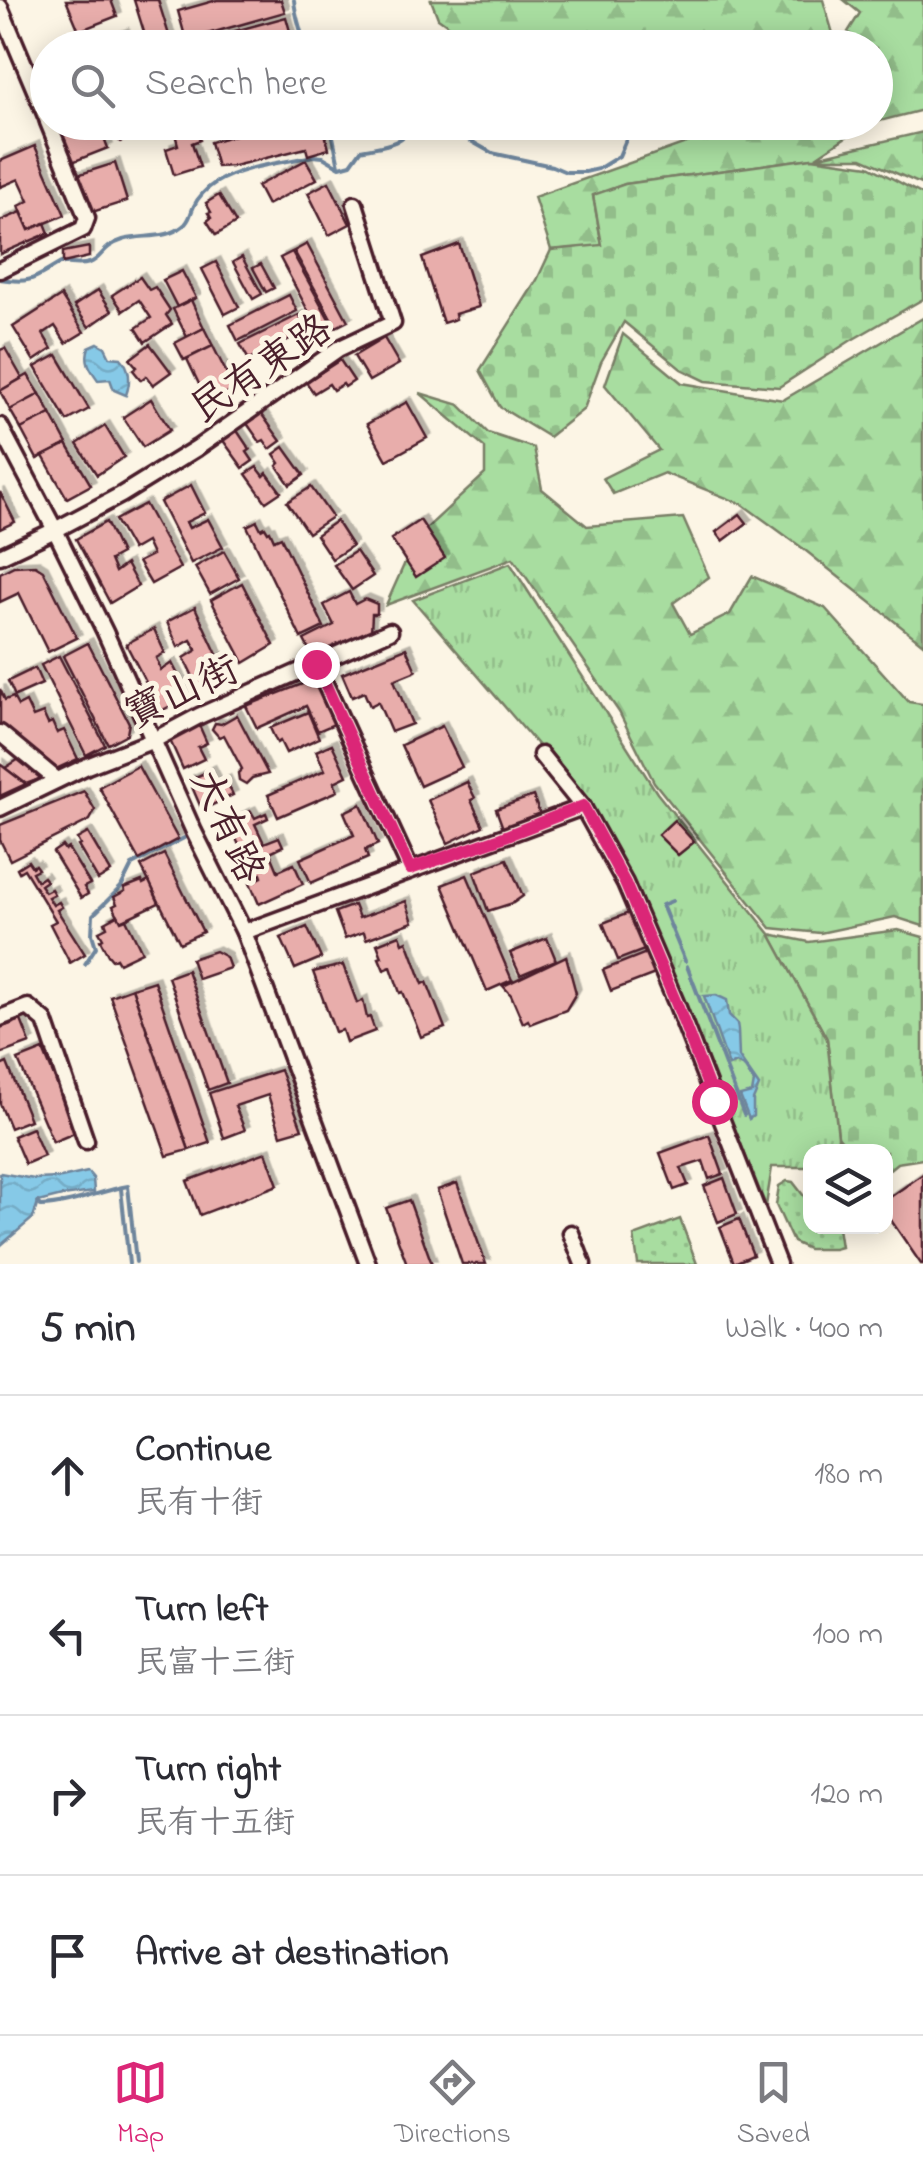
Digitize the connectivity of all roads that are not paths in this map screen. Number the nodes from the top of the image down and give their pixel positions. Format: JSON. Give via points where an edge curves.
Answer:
{"nodes":[{"id":1,"x":1,"y":3,"type":"edge"},
{"id":2,"x":30,"y":76,"type":"edge"},
{"id":3,"x":55,"y":140,"type":"edge"},
{"id":4,"x":355,"y":204,"type":"dead end"},
{"id":5,"x":0,"y":270,"type":"edge"},
{"id":6,"x":0,"y":426,"type":"edge"},
{"id":7,"x":55,"y":530,"type":"junction"},
{"id":8,"x":0,"y":556,"type":"edge"},
{"id":9,"x":390,"y":631,"type":"dead end"},
{"id":10,"x":316,"y":664,"type":"junction"},
{"id":11,"x":0,"y":733,"type":"edge"},
{"id":12,"x":154,"y":740,"type":"junction"},
{"id":13,"x":541,"y":754,"type":"dead end"},
{"id":14,"x":57,"y":780,"type":"junction"},
{"id":15,"x":583,"y":806,"type":"junction"},
{"id":16,"x":0,"y":808,"type":"edge"},
{"id":17,"x":410,"y":869,"type":"junction"},
{"id":18,"x":244,"y":932,"type":"junction"},
{"id":19,"x":0,"y":1018,"type":"edge"},
{"id":20,"x":86,"y":1141,"type":"dead end"},
{"id":21,"x":571,"y":1233,"type":"dead end"},
{"id":22,"x":368,"y":1264,"type":"edge"},
{"id":23,"x":583,"y":1264,"type":"edge"},
{"id":24,"x":778,"y":1264,"type":"edge"}],
"edges":[{"from":1,"to":2,"type":"street"},
{"from":3,"to":5,"type":"street","via":[[87,218],[82,229]]},
{"from":4,"to":7,"type":"street","name":"民有東路","via":[[393,323],[338,349],[197,448]]},
{"from":6,"to":7,"type":"street","name":"大有路"},
{"from":7,"to":8,"type":"street"},
{"from":7,"to":12,"type":"street","name":"大有路"},
{"from":9,"to":10,"type":"street","name":"寶山街"},
{"from":10,"to":12,"type":"street","name":"寶山街"},
{"from":10,"to":17,"type":"street"},
{"from":11,"to":14,"type":"street"},
{"from":12,"to":14,"type":"street","name":"寶山街"},
{"from":12,"to":18,"type":"street","name":"大有路"},
{"from":13,"to":15,"type":"street"},
{"from":14,"to":16,"type":"street","name":"寶山街"},
{"from":15,"to":17,"type":"street"},
{"from":15,"to":24,"type":"street","via":[[625,883]]},
{"from":17,"to":18,"type":"street"},
{"from":18,"to":22,"type":"street","name":"大有路"},
{"from":19,"to":20,"type":"street","via":[[28,1007],[44,1020]]},
{"from":21,"to":23,"type":"street"}]}
